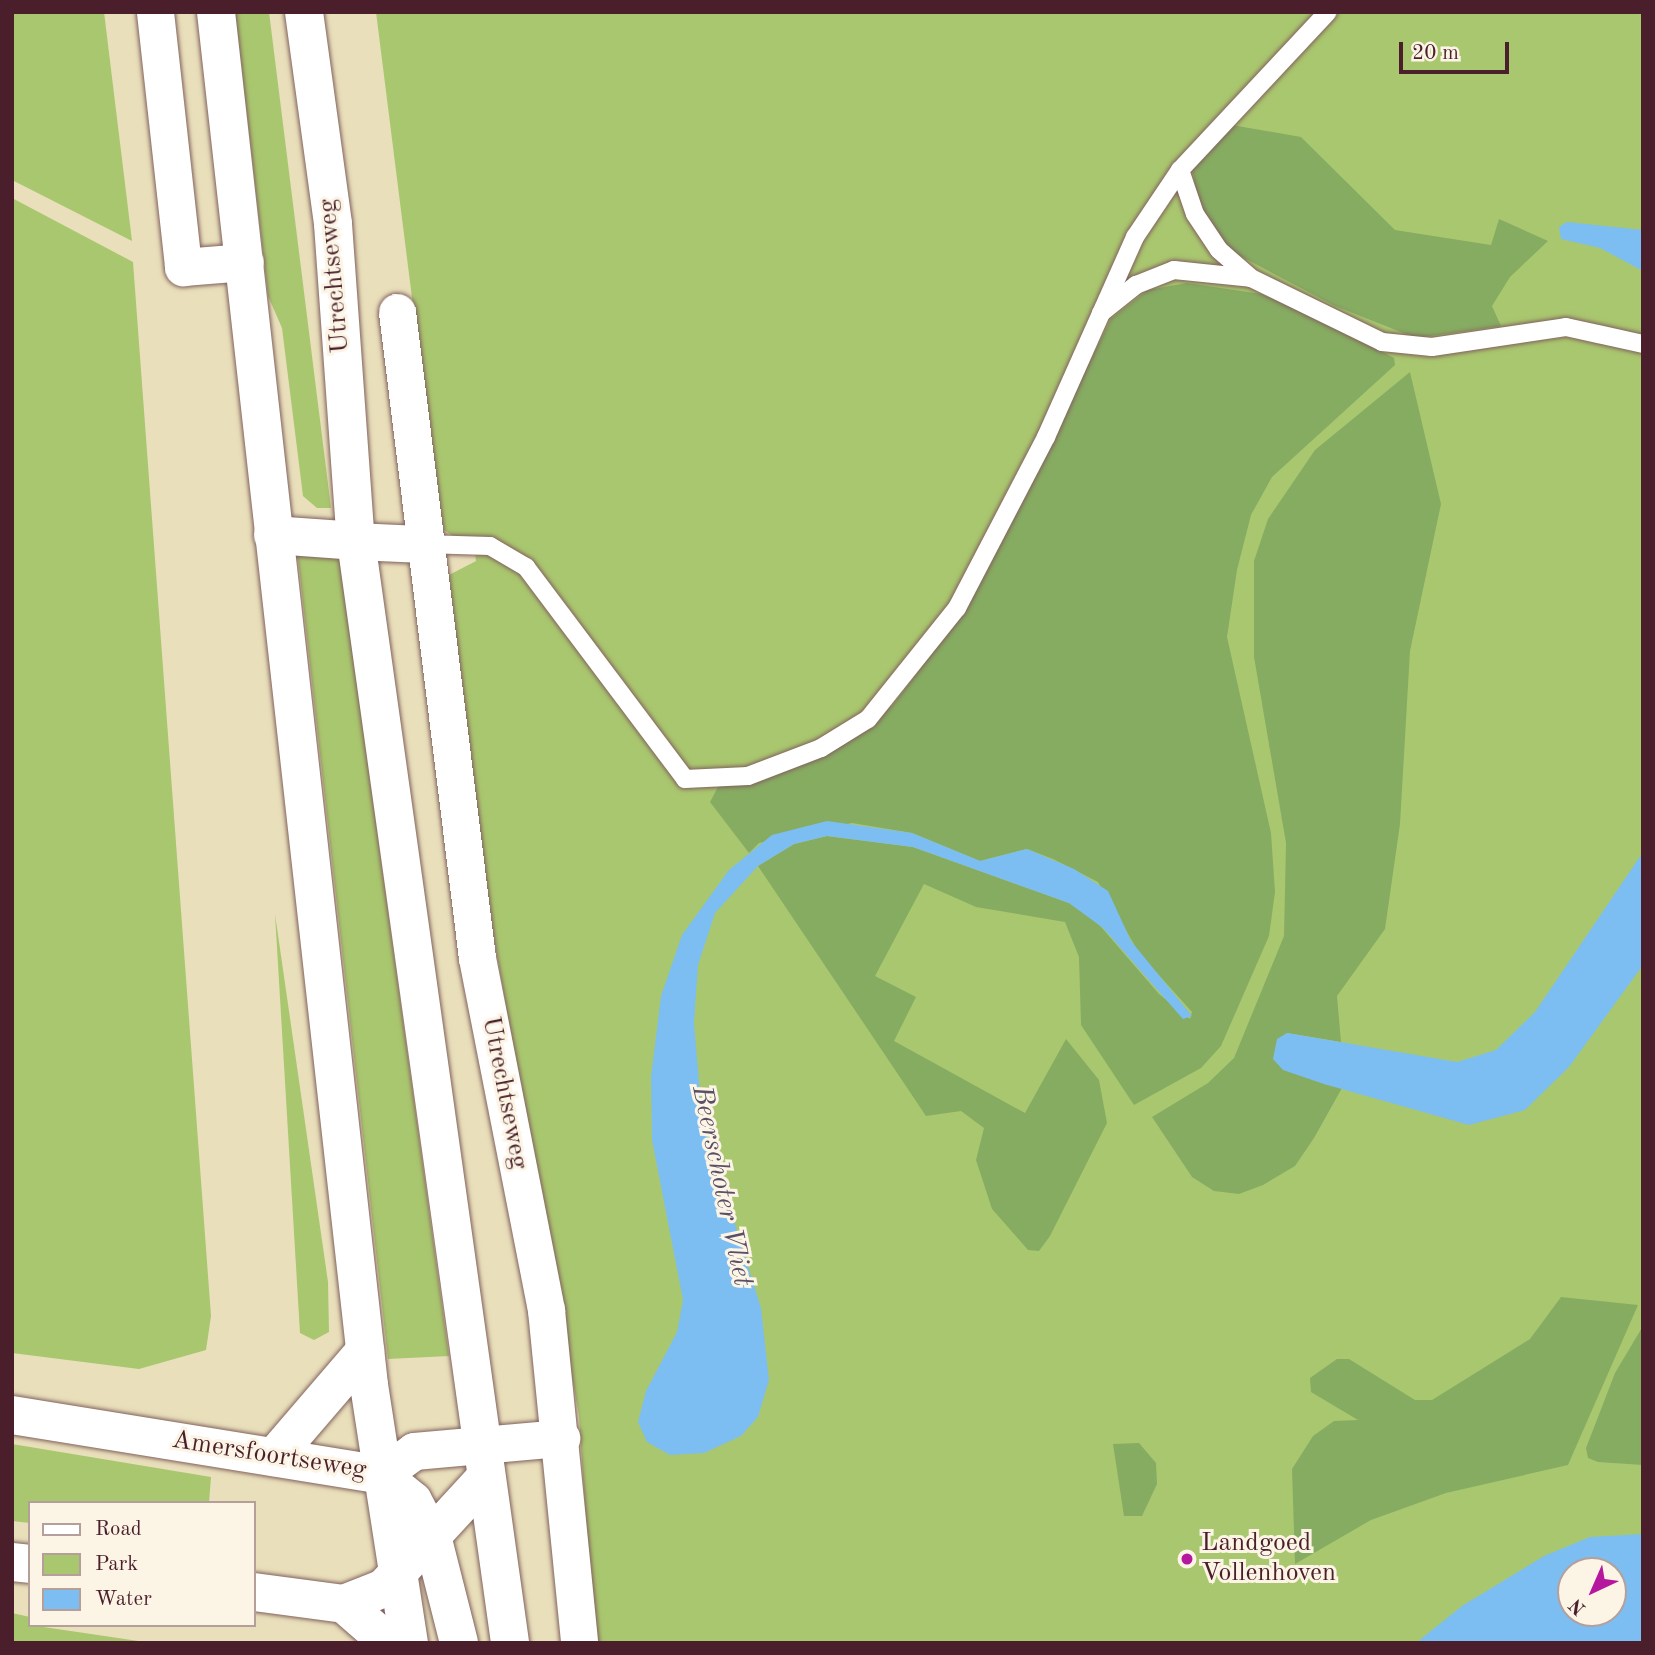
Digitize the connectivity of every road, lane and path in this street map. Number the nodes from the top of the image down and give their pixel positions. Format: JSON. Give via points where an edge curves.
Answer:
{"nodes":[{"id":1,"x":155,"y":12,"type":"edge"},
{"id":2,"x":215,"y":12,"type":"edge"},
{"id":3,"x":304,"y":12,"type":"edge"},
{"id":4,"x":1328,"y":12,"type":"edge"},
{"id":5,"x":1180,"y":170,"type":"junction"},
{"id":6,"x":245,"y":262,"type":"junction"},
{"id":7,"x":1251,"y":278,"type":"junction"},
{"id":8,"x":397,"y":312,"type":"dead end"},
{"id":9,"x":1098,"y":315,"type":"junction"},
{"id":10,"x":1643,"y":344,"type":"edge"},
{"id":11,"x":273,"y":535,"type":"junction"},
{"id":12,"x":356,"y":541,"type":"junction"},
{"id":13,"x":423,"y":544,"type":"junction"},
{"id":14,"x":365,"y":1351,"type":"junction"},
{"id":15,"x":12,"y":1415,"type":"edge"},
{"id":16,"x":561,"y":1438,"type":"junction"},
{"id":17,"x":274,"y":1457,"type":"junction"},
{"id":18,"x":484,"y":1460,"type":"junction"},
{"id":19,"x":381,"y":1475,"type":"junction"},
{"id":20,"x":432,"y":1536,"type":"junction"},
{"id":21,"x":398,"y":1576,"type":"junction"},
{"id":22,"x":256,"y":1592,"type":"edge"},
{"id":23,"x":344,"y":1604,"type":"junction"},
{"id":24,"x":389,"y":1643,"type":"edge"},
{"id":25,"x":410,"y":1643,"type":"edge"},
{"id":26,"x":459,"y":1643,"type":"edge"},
{"id":27,"x":510,"y":1643,"type":"edge"},
{"id":28,"x":579,"y":1643,"type":"edge"}],
"edges":[{"from":1,"to":6,"type":"street","via":[[183,267]]},
{"from":2,"to":6,"type":"main road"},
{"from":3,"to":12,"type":"main road","name":"Utrechtseweg","via":[[332,224]]},
{"from":4,"to":5,"type":"lane"},
{"from":5,"to":7,"type":"lane","via":[[1195,214],[1219,250]]},
{"from":5,"to":9,"type":"lane","via":[[1135,237]]},
{"from":6,"to":11,"type":"main road"},
{"from":7,"to":9,"type":"lane","via":[[1174,270],[1136,285]]},
{"from":7,"to":10,"type":"lane","via":[[1382,342],[1432,347],[1566,327]]},
{"from":8,"to":13,"type":"street","name":"Utrechtseweg"},
{"from":9,"to":13,"type":"lane","via":[[991,548],[917,665],[868,719],[821,748],[748,776],[685,779],[513,555],[490,546]]},
{"from":11,"to":12,"type":"main road"},
{"from":11,"to":14,"type":"main road"},
{"from":12,"to":13,"type":"street"},
{"from":12,"to":18,"type":"main road","name":"Utrechtseweg"},
{"from":13,"to":16,"type":"street","name":"Utrechtseweg","via":[[478,958],[546,1310]]},
{"from":14,"to":17,"type":"main road"},
{"from":14,"to":19,"type":"main road"},
{"from":15,"to":17,"type":"main road","name":"Amersfoortseweg"},
{"from":16,"to":18,"type":"street","name":"Amersfoortseweg"},
{"from":16,"to":28,"type":"street","name":"Utrechtseweg"},
{"from":17,"to":19,"type":"main road","name":"Amersfoortseweg"},
{"from":18,"to":19,"type":"street","name":"Amersfoortseweg","via":[[414,1451]]},
{"from":18,"to":20,"type":"main road"},
{"from":18,"to":27,"type":"main road","name":"Utrechtseweg"},
{"from":19,"to":20,"type":"main road","via":[[413,1501]]},
{"from":19,"to":21,"type":"main road"},
{"from":20,"to":21,"type":"main road"},
{"from":20,"to":26,"type":"main road"},
{"from":21,"to":23,"type":"main road","via":[[369,1598]]},
{"from":21,"to":25,"type":"main road"},
{"from":22,"to":23,"type":"main road"},
{"from":23,"to":24,"type":"main road"}]}
